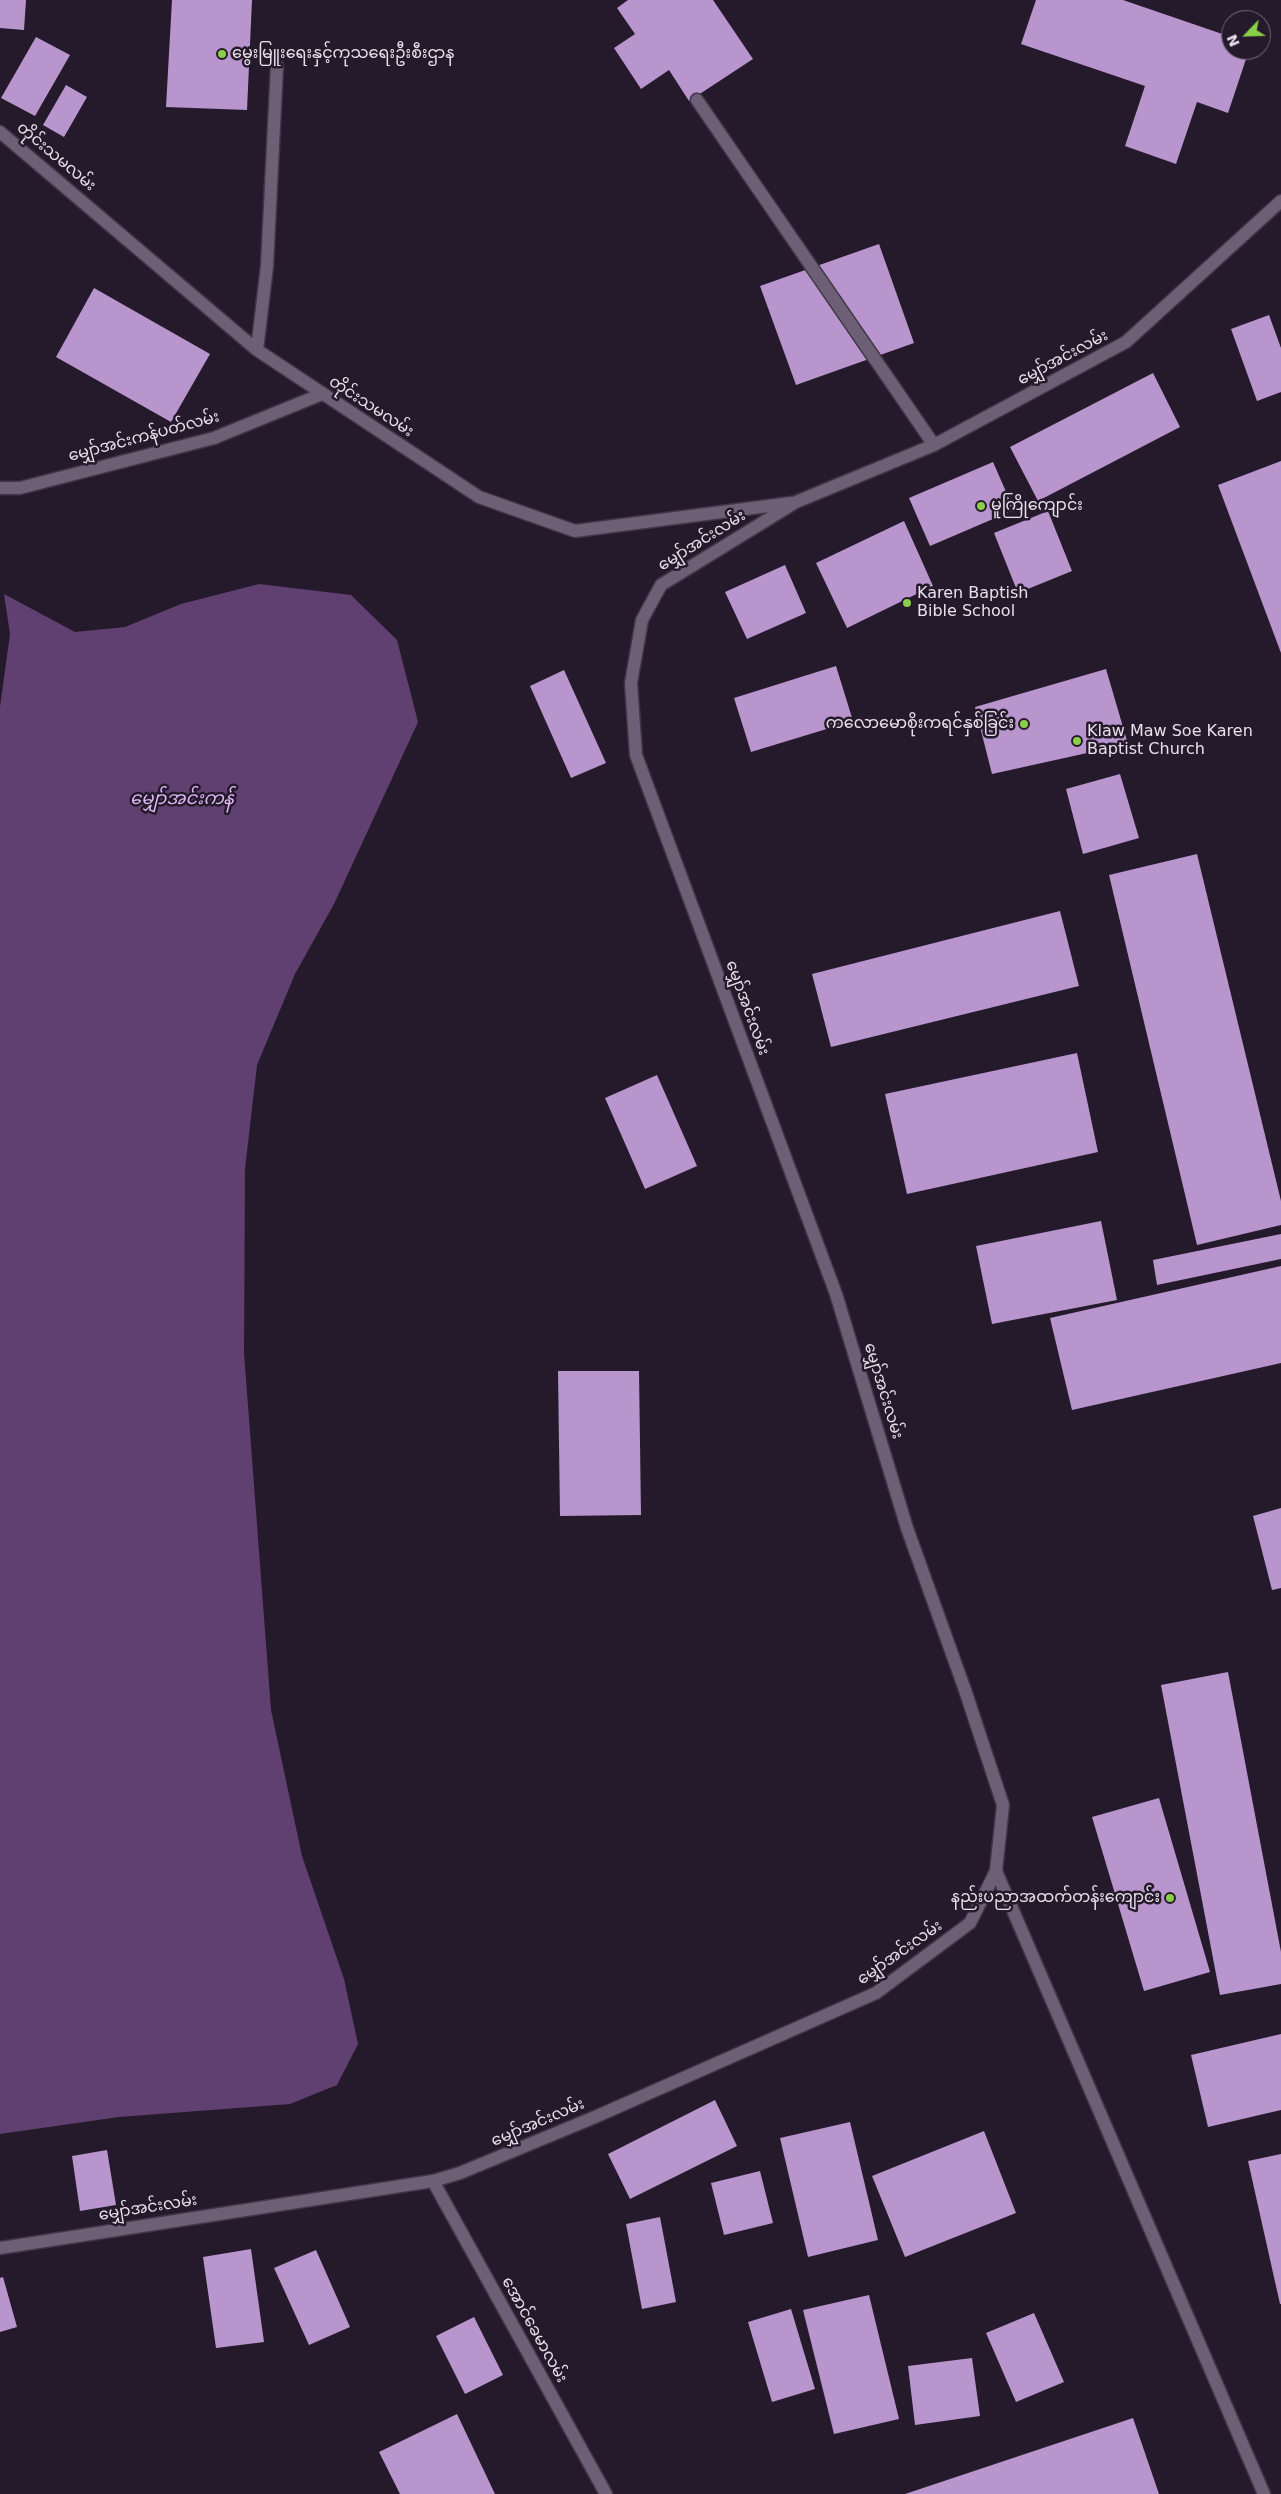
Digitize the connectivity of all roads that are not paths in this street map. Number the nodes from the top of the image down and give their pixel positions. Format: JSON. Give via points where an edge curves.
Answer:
{"nodes":[{"id":1,"x":277,"y":66,"type":"dead end"},
{"id":2,"x":696,"y":100,"type":"dead end"},
{"id":3,"x":0,"y":132,"type":"edge"},
{"id":4,"x":1281,"y":201,"type":"edge"},
{"id":5,"x":257,"y":350,"type":"junction"},
{"id":6,"x":322,"y":394,"type":"junction"},
{"id":7,"x":934,"y":445,"type":"junction"},
{"id":8,"x":0,"y":488,"type":"edge"},
{"id":9,"x":796,"y":502,"type":"junction"},
{"id":10,"x":996,"y":1871,"type":"junction"},
{"id":11,"x":433,"y":2181,"type":"junction"},
{"id":12,"x":0,"y":2248,"type":"edge"},
{"id":13,"x":606,"y":2494,"type":"edge"},
{"id":14,"x":1264,"y":2494,"type":"edge"}],
"edges":[{"from":1,"to":5,"type":"street","via":[[267,266]]},
{"from":2,"to":7,"type":"street"},
{"from":3,"to":5,"type":"street","name":"တိုင်းသမလမ်း"},
{"from":4,"to":7,"type":"street","name":"မျှော်အင်းလမ်း","via":[[1126,342]]},
{"from":5,"to":6,"type":"street","name":"တိုင်းသမလမ်း"},
{"from":6,"to":8,"type":"street","name":"မျှော်အင်းကန်ပတ်လမ်း","via":[[214,438],[20,488]]},
{"from":6,"to":9,"type":"street","name":"တိုင်းသမလမ်း","via":[[479,498],[575,531]]},
{"from":7,"to":9,"type":"street","name":"မျှော်အင်းလမ်း"},
{"from":9,"to":10,"type":"street","name":"မျှော်အင်းလမ်း","via":[[661,585],[642,620],[630,683],[636,755],[836,1294],[907,1528],[966,1690],[1003,1805]]},
{"from":10,"to":11,"type":"street","name":"မျှော်အင်းလမ်း","via":[[970,1923],[876,1993],[595,2117]]},
{"from":10,"to":14,"type":"street"},
{"from":11,"to":12,"type":"street","name":"မျှော်အင်းလမ်း"},
{"from":11,"to":13,"type":"street","name":"အောင်ခေမာလမ်း"}]}
